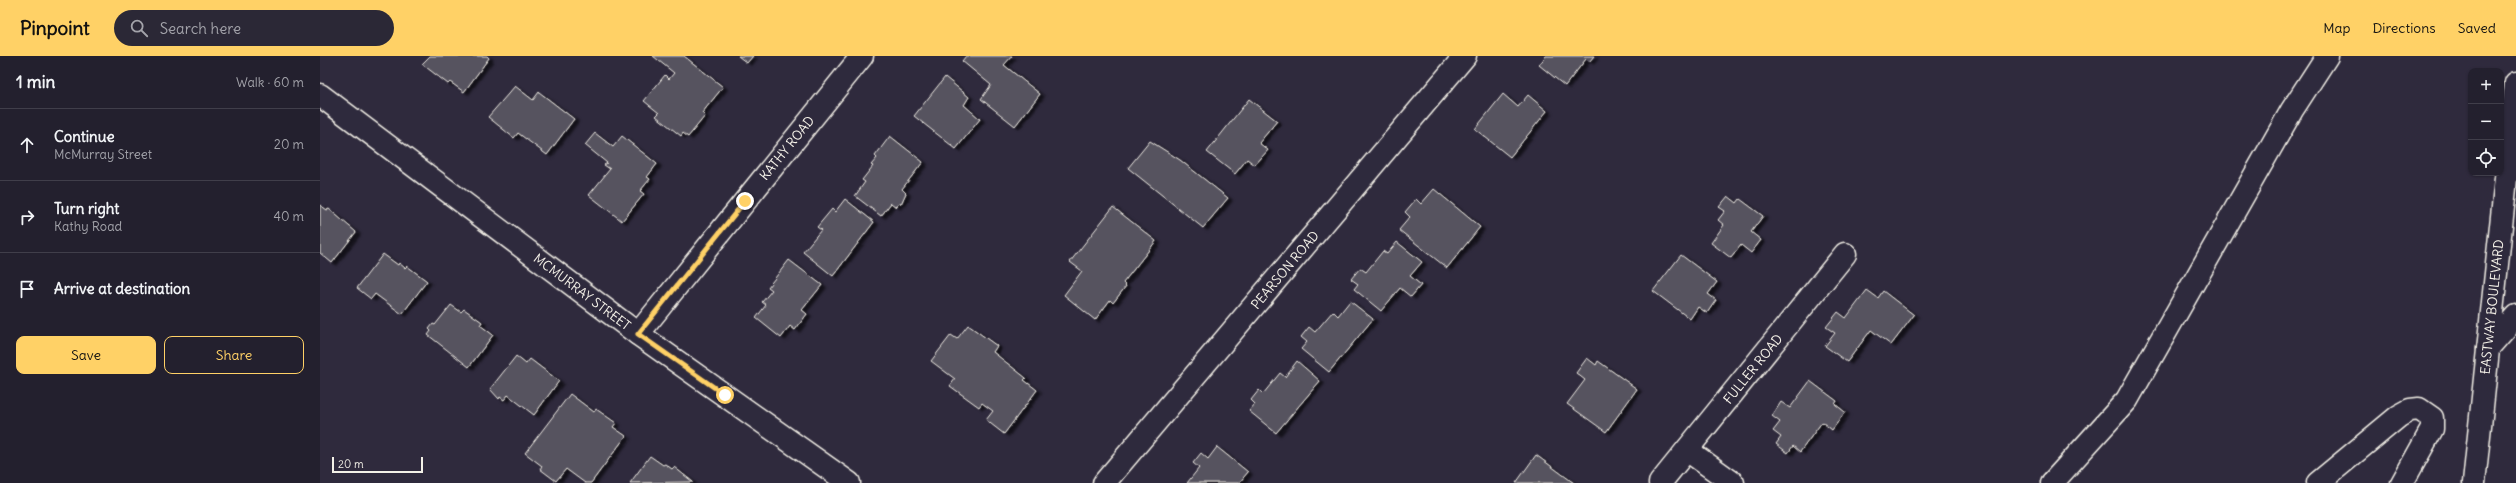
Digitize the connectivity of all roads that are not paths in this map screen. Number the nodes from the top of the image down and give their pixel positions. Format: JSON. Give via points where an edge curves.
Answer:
{"nodes":[{"id":1,"x":862,"y":56,"type":"edge"},
{"id":2,"x":1465,"y":56,"type":"edge"},
{"id":3,"x":2327,"y":56,"type":"edge"},
{"id":4,"x":2516,"y":83,"type":"edge"},
{"id":5,"x":320,"y":95,"type":"edge"},
{"id":6,"x":1845,"y":254,"type":"dead end"},
{"id":7,"x":2516,"y":316,"type":"edge"},
{"id":8,"x":638,"y":334,"type":"junction"},
{"id":9,"x":2488,"y":348,"type":"junction"},
{"id":10,"x":1687,"y":450,"type":"junction"},
{"id":11,"x":849,"y":483,"type":"edge"},
{"id":12,"x":1104,"y":483,"type":"edge"},
{"id":13,"x":1660,"y":483,"type":"edge"},
{"id":14,"x":1733,"y":483,"type":"edge"},
{"id":15,"x":2052,"y":483,"type":"edge"},
{"id":16,"x":2318,"y":483,"type":"edge"},
{"id":17,"x":2402,"y":483,"type":"edge"},
{"id":18,"x":2474,"y":483,"type":"edge"}],
"edges":[{"from":1,"to":8,"type":"street","name":"KATHY ROAD"},
{"from":2,"to":12,"type":"street","name":"PEARSON ROAD"},
{"from":3,"to":15,"type":"street","via":[[2292,110],[2128,400]]},
{"from":4,"to":9,"type":"street","name":"EASTWAY BOULEVARD"},
{"from":5,"to":8,"type":"street","name":"MCMURRAY STREET"},
{"from":6,"to":10,"type":"street","name":"FULLER ROAD"},
{"from":7,"to":9,"type":"street"},
{"from":8,"to":11,"type":"street","name":"MCMURRAY STREET"},
{"from":9,"to":18,"type":"street","name":"EASTWAY BOULEVARD"},
{"from":10,"to":13,"type":"street","name":"FULLER ROAD"},
{"from":10,"to":14,"type":"street"},
{"from":16,"to":17,"type":"street","via":[[2399,416],[2420,408],[2432,418],[2432,429]]}]}
